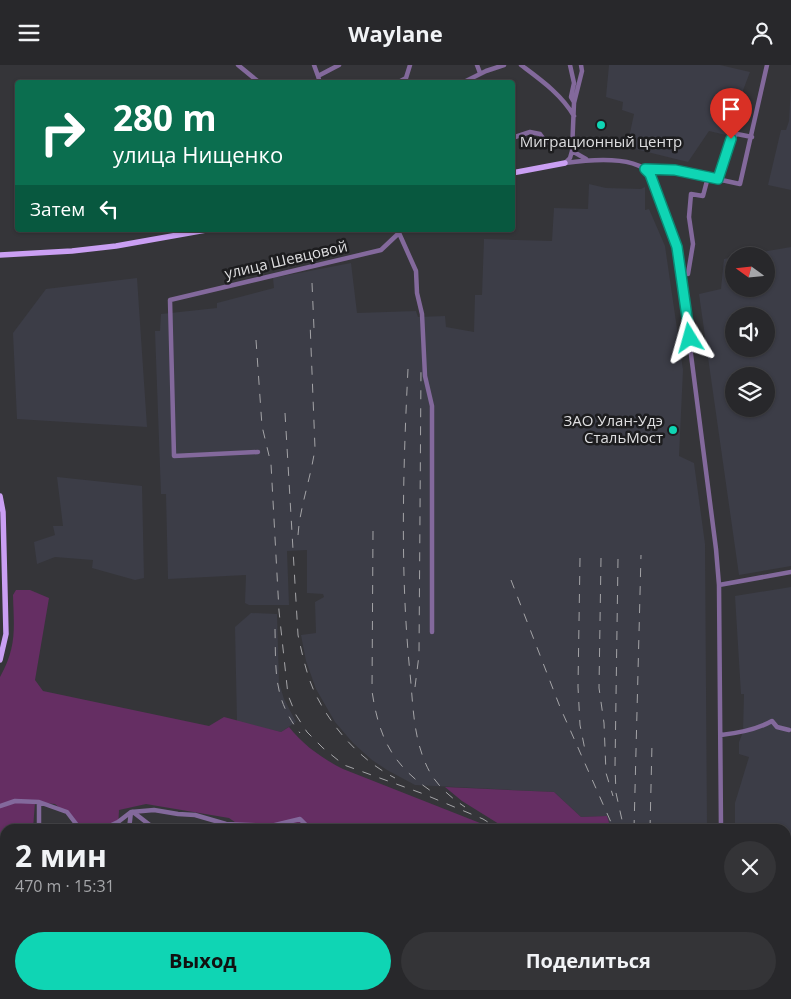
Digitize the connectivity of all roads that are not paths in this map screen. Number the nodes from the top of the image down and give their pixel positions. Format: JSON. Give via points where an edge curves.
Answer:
{"nodes":[{"id":1,"x":238,"y":65,"type":"edge"},
{"id":2,"x":246,"y":65,"type":"edge"},
{"id":3,"x":314,"y":65,"type":"edge"},
{"id":4,"x":339,"y":65,"type":"edge"},
{"id":5,"x":410,"y":65,"type":"edge"},
{"id":6,"x":477,"y":65,"type":"edge"},
{"id":7,"x":504,"y":65,"type":"edge"},
{"id":8,"x":521,"y":65,"type":"edge"},
{"id":9,"x":570,"y":65,"type":"edge"},
{"id":10,"x":581,"y":65,"type":"edge"},
{"id":11,"x":767,"y":65,"type":"edge"},
{"id":12,"x":247,"y":72,"type":"junction"},
{"id":13,"x":480,"y":73,"type":"junction"},
{"id":14,"x":318,"y":76,"type":"junction"},
{"id":15,"x":256,"y":80,"type":"edge"},
{"id":16,"x":319,"y":80,"type":"edge"},
{"id":17,"x":402,"y":80,"type":"edge"},
{"id":18,"x":467,"y":80,"type":"edge"},
{"id":19,"x":574,"y":103,"type":"junction"},
{"id":20,"x":574,"y":117,"type":"junction"},
{"id":21,"x":515,"y":137,"type":"edge"},
{"id":22,"x":752,"y":137,"type":"junction"},
{"id":23,"x":572,"y":149,"type":"junction"},
{"id":24,"x":588,"y":160,"type":"junction"},
{"id":25,"x":565,"y":163,"type":"junction"},
{"id":26,"x":645,"y":169,"type":"junction"},
{"id":27,"x":515,"y":172,"type":"edge"},
{"id":28,"x":708,"y":177,"type":"junction"},
{"id":29,"x":718,"y":179,"type":"junction"},
{"id":30,"x":195,"y":232,"type":"edge"},
{"id":31,"x":398,"y":232,"type":"edge"},
{"id":32,"x":399,"y":232,"type":"edge"},
{"id":33,"x":0,"y":255,"type":"edge"},
{"id":34,"x":688,"y":274,"type":"dead end"},
{"id":35,"x":258,"y":452,"type":"dead end"},
{"id":36,"x":0,"y":496,"type":"edge"},
{"id":37,"x":791,"y":572,"type":"edge"},
{"id":38,"x":719,"y":585,"type":"junction"},
{"id":39,"x":3,"y":586,"type":"edge"},
{"id":40,"x":432,"y":632,"type":"dead end"},
{"id":41,"x":0,"y":660,"type":"edge"},
{"id":42,"x":789,"y":731,"type":"dead end"},
{"id":43,"x":721,"y":735,"type":"junction"},
{"id":44,"x":39,"y":802,"type":"junction"},
{"id":45,"x":0,"y":806,"type":"edge"},
{"id":46,"x":132,"y":812,"type":"junction"},
{"id":47,"x":39,"y":824,"type":"edge"},
{"id":48,"x":76,"y":824,"type":"edge"},
{"id":49,"x":114,"y":824,"type":"edge"},
{"id":50,"x":131,"y":824,"type":"edge"},
{"id":51,"x":148,"y":824,"type":"edge"},
{"id":52,"x":226,"y":824,"type":"edge"},
{"id":53,"x":279,"y":824,"type":"edge"},
{"id":54,"x":305,"y":824,"type":"edge"},
{"id":55,"x":721,"y":824,"type":"edge"}],
"edges":[{"from":1,"to":12,"type":"street"},
{"from":2,"to":12,"type":"street"},
{"from":3,"to":14,"type":"street"},
{"from":4,"to":14,"type":"street"},
{"from":5,"to":17,"type":"street"},
{"from":6,"to":13,"type":"street"},
{"from":7,"to":13,"type":"street"},
{"from":8,"to":20,"type":"street","via":[[557,94]]},
{"from":9,"to":19,"type":"street"},
{"from":10,"to":19,"type":"street"},
{"from":11,"to":22,"type":"street"},
{"from":12,"to":15,"type":"street"},
{"from":13,"to":18,"type":"street"},
{"from":14,"to":16,"type":"street"},
{"from":19,"to":20,"type":"street"},
{"from":20,"to":23,"type":"street"},
{"from":21,"to":23,"type":"street","via":[[530,132],[540,134],[546,142]]},
{"from":22,"to":29,"type":"street","via":[[737,134],[731,139]]},
{"from":22,"to":29,"type":"street","via":[[740,184]]},
{"from":23,"to":24,"type":"street"},
{"from":23,"to":25,"type":"street"},
{"from":24,"to":25,"type":"street"},
{"from":24,"to":26,"type":"street","via":[[606,159]]},
{"from":25,"to":27,"type":"main road"},
{"from":26,"to":28,"type":"street","via":[[675,170]]},
{"from":26,"to":38,"type":"street","via":[[650,174],[680,261]]},
{"from":28,"to":29,"type":"street"},
{"from":28,"to":34,"type":"street","via":[[703,197],[691,194],[689,217],[693,244]]},
{"from":30,"to":33,"type":"main road","via":[[116,246]]},
{"from":31,"to":35,"type":"street","name":"улица Шевцовой","via":[[381,250],[170,300],[174,456]]},
{"from":32,"to":40,"type":"street","via":[[416,271],[425,376],[432,405]]},
{"from":36,"to":39,"type":"main road"},
{"from":37,"to":38,"type":"street"},
{"from":38,"to":43,"type":"street"},
{"from":39,"to":41,"type":"main road","via":[[6,634]]},
{"from":42,"to":43,"type":"street","via":[[772,721],[762,727]]},
{"from":43,"to":55,"type":"street"},
{"from":44,"to":45,"type":"street","via":[[15,801]]},
{"from":44,"to":47,"type":"street"},
{"from":44,"to":48,"type":"street","via":[[67,812]]},
{"from":46,"to":49,"type":"street"},
{"from":46,"to":50,"type":"street"},
{"from":46,"to":51,"type":"street"},
{"from":46,"to":52,"type":"street","via":[[195,815]]},
{"from":53,"to":54,"type":"street","via":[[300,819]]}]}
